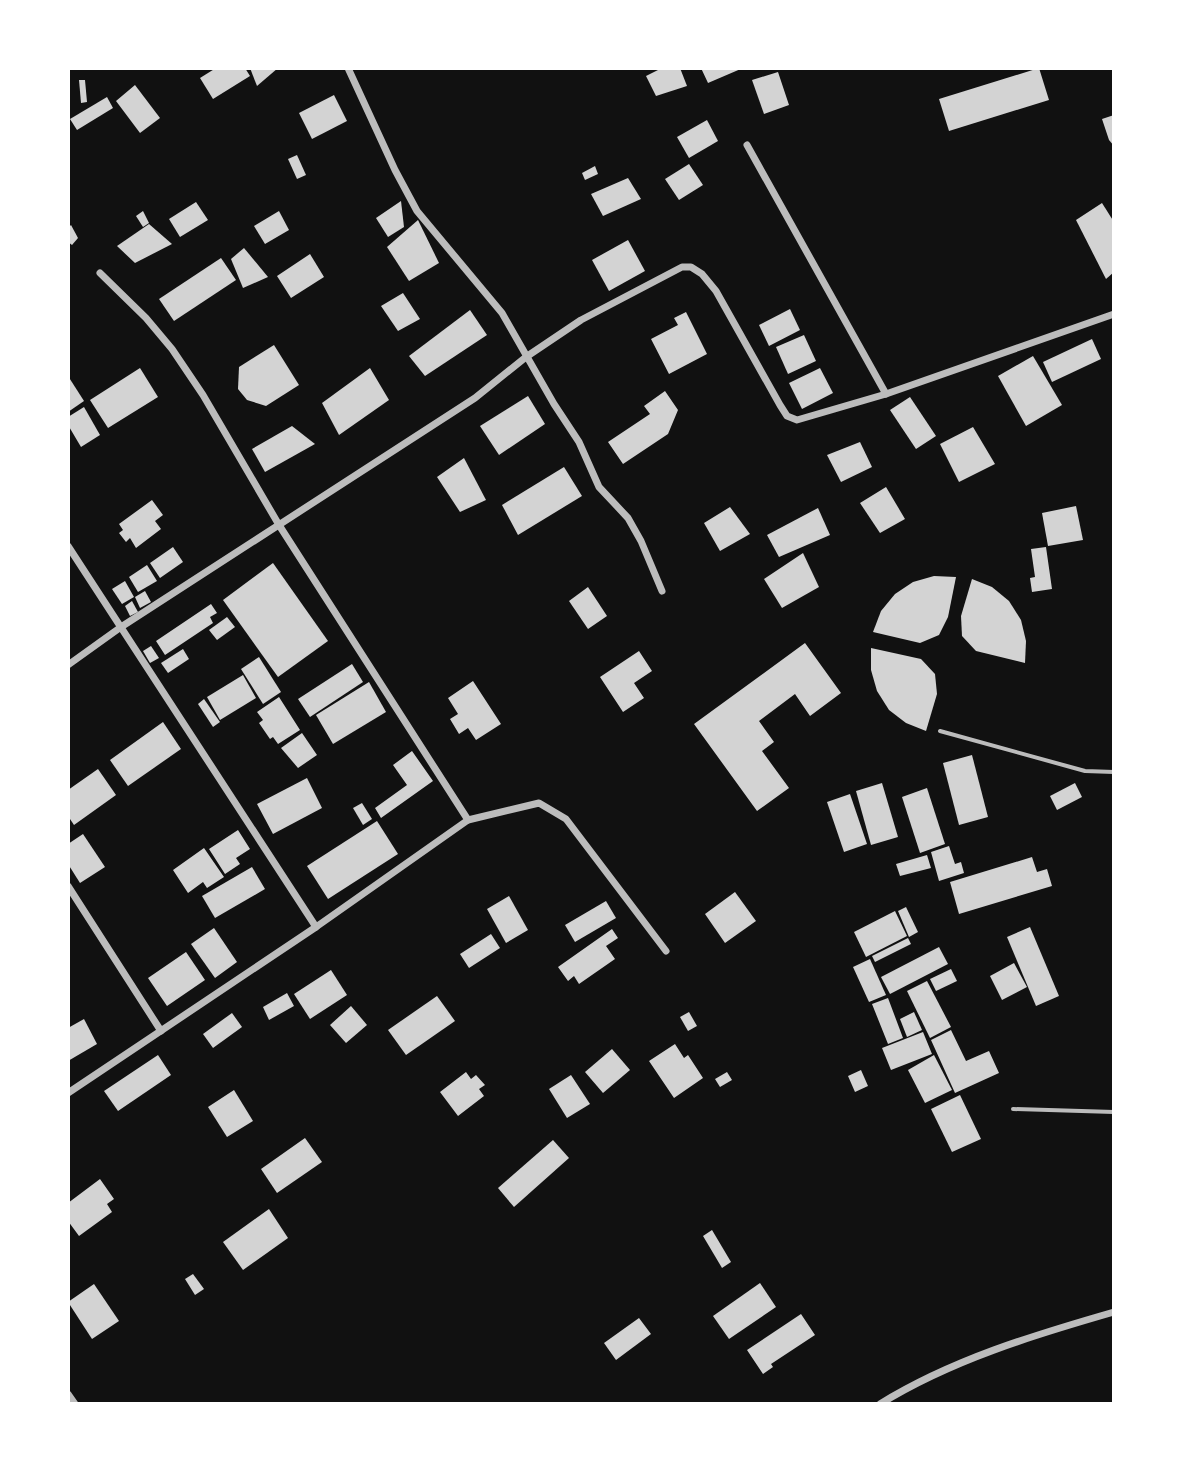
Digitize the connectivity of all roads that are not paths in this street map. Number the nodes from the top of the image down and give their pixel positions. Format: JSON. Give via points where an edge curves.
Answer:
{"nodes":[{"id":1,"x":348,"y":68,"type":"edge"},
{"id":2,"x":747,"y":145,"type":"dead end"},
{"id":3,"x":100,"y":273,"type":"dead end"},
{"id":4,"x":1114,"y":314,"type":"edge"},
{"id":5,"x":526,"y":357,"type":"junction"},
{"id":6,"x":886,"y":394,"type":"junction"},
{"id":7,"x":279,"y":525,"type":"junction"},
{"id":8,"x":68,"y":546,"type":"edge"},
{"id":9,"x":662,"y":591,"type":"dead end"},
{"id":10,"x":121,"y":627,"type":"junction"},
{"id":11,"x":68,"y":665,"type":"edge"},
{"id":12,"x":940,"y":731,"type":"dead end"},
{"id":13,"x":1114,"y":772,"type":"edge"},
{"id":14,"x":468,"y":820,"type":"junction"},
{"id":15,"x":68,"y":886,"type":"edge"},
{"id":16,"x":316,"y":927,"type":"junction"},
{"id":17,"x":666,"y":951,"type":"dead end"},
{"id":18,"x":161,"y":1031,"type":"junction"},
{"id":19,"x":68,"y":1093,"type":"edge"},
{"id":20,"x":1013,"y":1109,"type":"dead end"},
{"id":21,"x":1114,"y":1112,"type":"edge"},
{"id":22,"x":1114,"y":1312,"type":"edge"},
{"id":23,"x":68,"y":1394,"type":"edge"},
{"id":24,"x":75,"y":1404,"type":"edge"},
{"id":25,"x":880,"y":1404,"type":"edge"}],
"edges":[{"from":1,"to":5,"type":"street","via":[[417,211],[502,313]]},
{"from":2,"to":6,"type":"street"},
{"from":3,"to":7,"type":"street","via":[[172,349]]},
{"from":4,"to":6,"type":"street"},
{"from":5,"to":6,"type":"street","via":[[581,320],[691,267],[716,291],[787,416],[814,417]]},
{"from":5,"to":7,"type":"street","via":[[475,398]]},
{"from":5,"to":9,"type":"street","via":[[579,442],[599,487],[628,518]]},
{"from":7,"to":10,"type":"street"},
{"from":7,"to":14,"type":"street"},
{"from":8,"to":10,"type":"street"},
{"from":10,"to":11,"type":"street"},
{"from":10,"to":16,"type":"street"},
{"from":12,"to":13,"type":"lane","via":[[1085,771]]},
{"from":14,"to":16,"type":"street"},
{"from":14,"to":17,"type":"street","via":[[539,803],[566,819]]},
{"from":15,"to":18,"type":"street"},
{"from":16,"to":18,"type":"street"},
{"from":18,"to":19,"type":"street"},
{"from":20,"to":21,"type":"lane"},
{"from":22,"to":25,"type":"street","via":[[1003,1347]]},
{"from":23,"to":24,"type":"street"}]}
